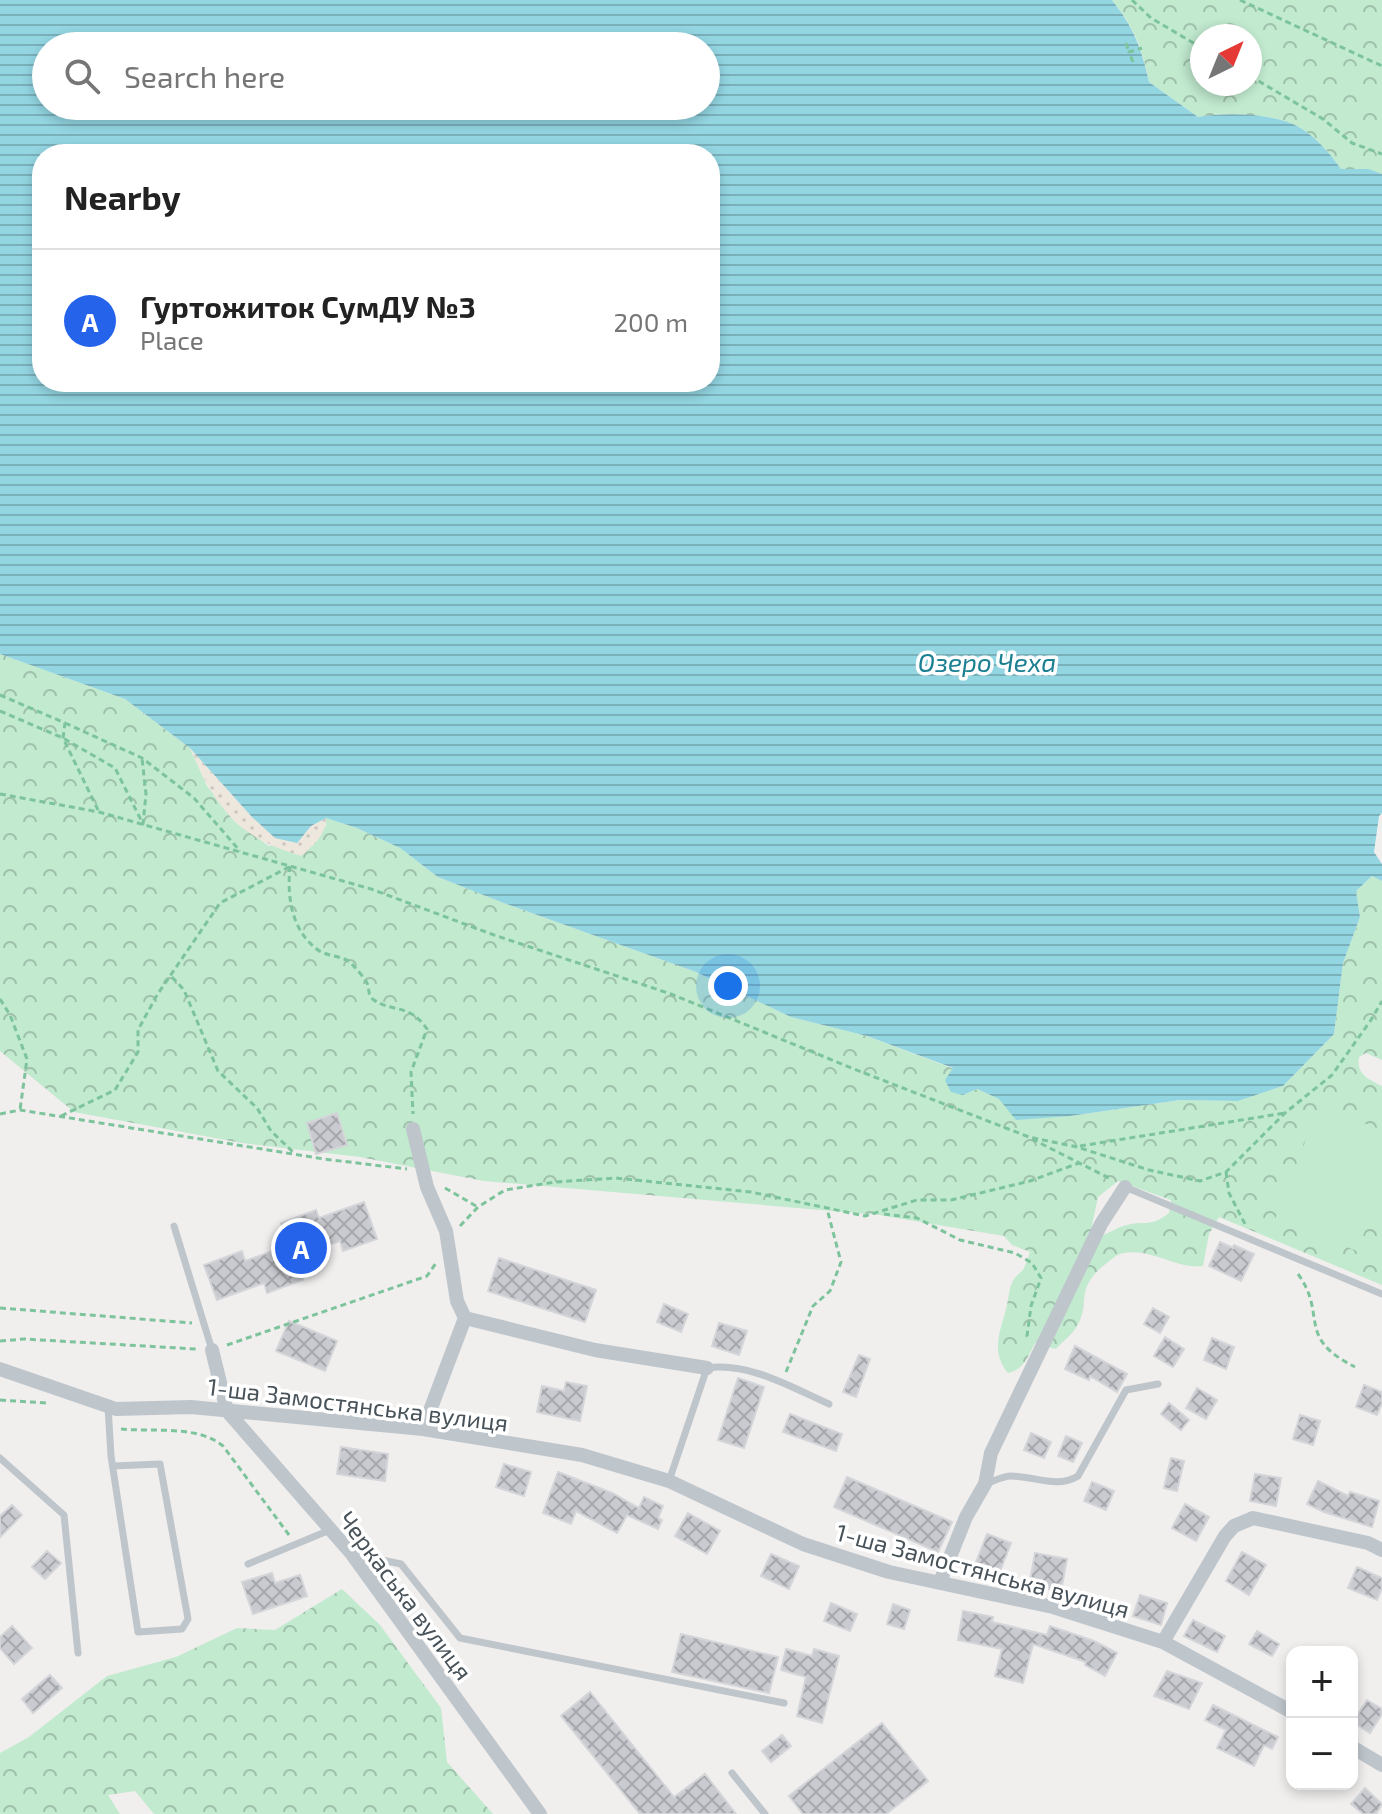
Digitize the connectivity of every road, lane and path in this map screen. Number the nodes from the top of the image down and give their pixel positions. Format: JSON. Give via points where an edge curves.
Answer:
{"nodes":[{"id":1,"x":1132,"y":0,"type":"edge"},
{"id":2,"x":1240,"y":0,"type":"edge"},
{"id":3,"x":1190,"y":41,"type":"edge"},
{"id":4,"x":1126,"y":43,"type":"dead end"},
{"id":5,"x":1142,"y":48,"type":"dead end"},
{"id":6,"x":1129,"y":52,"type":"junction"},
{"id":7,"x":1133,"y":62,"type":"dead end"},
{"id":8,"x":1382,"y":66,"type":"edge"},
{"id":9,"x":1262,"y":83,"type":"edge"},
{"id":10,"x":1382,"y":154,"type":"edge"},
{"id":11,"x":0,"y":695,"type":"edge"},
{"id":12,"x":0,"y":711,"type":"edge"},
{"id":13,"x":65,"y":723,"type":"junction"},
{"id":14,"x":63,"y":738,"type":"junction"},
{"id":15,"x":142,"y":758,"type":"junction"},
{"id":16,"x":0,"y":794,"type":"edge"},
{"id":17,"x":99,"y":812,"type":"junction"},
{"id":18,"x":143,"y":824,"type":"junction"},
{"id":19,"x":241,"y":853,"type":"junction"},
{"id":20,"x":290,"y":866,"type":"junction"},
{"id":21,"x":170,"y":976,"type":"junction"},
{"id":22,"x":0,"y":999,"type":"edge"},
{"id":23,"x":1382,"y":1001,"type":"edge"},
{"id":24,"x":20,"y":1110,"type":"junction"},
{"id":25,"x":1285,"y":1113,"type":"junction"},
{"id":26,"x":0,"y":1114,"type":"edge"},
{"id":27,"x":61,"y":1116,"type":"junction"},
{"id":28,"x":413,"y":1129,"type":"joint"},
{"id":29,"x":1029,"y":1137,"type":"junction"},
{"id":30,"x":1077,"y":1147,"type":"junction"},
{"id":31,"x":295,"y":1154,"type":"junction"},
{"id":32,"x":1079,"y":1163,"type":"junction"},
{"id":33,"x":424,"y":1171,"type":"junction"},
{"id":34,"x":1226,"y":1172,"type":"junction"},
{"id":35,"x":1125,"y":1187,"type":"junction"},
{"id":36,"x":478,"y":1207,"type":"junction"},
{"id":37,"x":827,"y":1208,"type":"junction"},
{"id":38,"x":880,"y":1213,"type":"junction"},
{"id":39,"x":174,"y":1226,"type":"dead end"},
{"id":40,"x":1260,"y":1243,"type":"junction"},
{"id":41,"x":448,"y":1246,"type":"junction"},
{"id":42,"x":1308,"y":1287,"type":"dead end"},
{"id":43,"x":1382,"y":1294,"type":"edge"},
{"id":44,"x":0,"y":1308,"type":"edge"},
{"id":45,"x":465,"y":1318,"type":"junction"},
{"id":46,"x":205,"y":1324,"type":"junction"},
{"id":47,"x":0,"y":1341,"type":"edge"},
{"id":48,"x":212,"y":1350,"type":"junction"},
{"id":49,"x":1036,"y":1356,"type":"junction"},
{"id":50,"x":1355,"y":1367,"type":"dead end"},
{"id":51,"x":707,"y":1368,"type":"junction"},
{"id":52,"x":0,"y":1369,"type":"edge"},
{"id":53,"x":781,"y":1383,"type":"junction"},
{"id":54,"x":1158,"y":1384,"type":"dead end"},
{"id":55,"x":829,"y":1404,"type":"dead end"},
{"id":56,"x":108,"y":1406,"type":"junction"},
{"id":57,"x":227,"y":1411,"type":"junction"},
{"id":58,"x":109,"y":1428,"type":"junction"},
{"id":59,"x":423,"y":1429,"type":"junction"},
{"id":60,"x":0,"y":1458,"type":"edge"},
{"id":61,"x":113,"y":1466,"type":"junction"},
{"id":62,"x":669,"y":1481,"type":"junction"},
{"id":63,"x":985,"y":1484,"type":"junction"},
{"id":64,"x":330,"y":1530,"type":"junction"},
{"id":65,"x":296,"y":1545,"type":"junction"},
{"id":66,"x":1382,"y":1550,"type":"edge"},
{"id":67,"x":351,"y":1553,"type":"junction"},
{"id":68,"x":248,"y":1564,"type":"dead end"},
{"id":69,"x":940,"y":1582,"type":"junction"},
{"id":70,"x":1163,"y":1642,"type":"junction"},
{"id":71,"x":78,"y":1653,"type":"dead end"},
{"id":72,"x":784,"y":1703,"type":"dead end"},
{"id":73,"x":1286,"y":1709,"type":"edge"},
{"id":74,"x":1358,"y":1751,"type":"edge"},
{"id":75,"x":1382,"y":1765,"type":"edge"},
{"id":76,"x":732,"y":1773,"type":"dead end"},
{"id":77,"x":540,"y":1814,"type":"edge"},
{"id":78,"x":765,"y":1814,"type":"edge"}],
"edges":[{"from":1,"to":3,"type":"path"},
{"from":2,"to":8,"type":"path"},
{"from":4,"to":6,"type":"path"},
{"from":5,"to":6,"type":"path"},
{"from":6,"to":7,"type":"path"},
{"from":9,"to":10,"type":"path","via":[[1352,143]]},
{"from":11,"to":13,"type":"path"},
{"from":12,"to":14,"type":"path"},
{"from":13,"to":14,"type":"path"},
{"from":13,"to":15,"type":"path"},
{"from":14,"to":17,"type":"path"},
{"from":14,"to":18,"type":"path","via":[[115,768]]},
{"from":15,"to":18,"type":"path"},
{"from":15,"to":19,"type":"path","via":[[194,798]]},
{"from":16,"to":17,"type":"path"},
{"from":17,"to":18,"type":"path"},
{"from":18,"to":19,"type":"path"},
{"from":19,"to":20,"type":"path"},
{"from":20,"to":21,"type":"path","via":[[220,903]]},
{"from":20,"to":28,"type":"path","via":[[288,892],[298,928],[319,951],[349,960],[377,1002],[399,1007],[427,1029],[411,1072]]},
{"from":20,"to":29,"type":"path","via":[[671,994]]},
{"from":21,"to":27,"type":"path","via":[[138,1030],[138,1052],[115,1090]]},
{"from":21,"to":31,"type":"path","via":[[184,990],[218,1071]]},
{"from":22,"to":24,"type":"path","via":[[27,1059]]},
{"from":23,"to":25,"type":"path","via":[[1332,1075]]},
{"from":24,"to":26,"type":"path"},
{"from":24,"to":27,"type":"path"},
{"from":25,"to":30,"type":"path"},
{"from":25,"to":34,"type":"path"},
{"from":27,"to":31,"type":"path"},
{"from":28,"to":33,"type":"street"},
{"from":29,"to":30,"type":"path"},
{"from":29,"to":32,"type":"path"},
{"from":30,"to":34,"type":"path","via":[[1200,1181]]},
{"from":31,"to":33,"type":"path"},
{"from":32,"to":35,"type":"path"},
{"from":32,"to":38,"type":"path","via":[[1030,1181],[951,1200],[917,1200]]},
{"from":33,"to":36,"type":"path"},
{"from":33,"to":41,"type":"street"},
{"from":34,"to":40,"type":"path","via":[[1236,1211]]},
{"from":35,"to":40,"type":"lane"},
{"from":35,"to":49,"type":"street"},
{"from":36,"to":37,"type":"path","via":[[505,1190],[616,1178],[751,1192]]},
{"from":36,"to":41,"type":"path"},
{"from":37,"to":38,"type":"path","via":[[865,1216]]},
{"from":37,"to":53,"type":"path","via":[[841,1262],[830,1291],[813,1306]]},
{"from":38,"to":49,"type":"path","via":[[917,1218],[960,1240],[1015,1253],[1032,1263],[1041,1278],[1027,1336]]},
{"from":39,"to":46,"type":"lane"},
{"from":40,"to":43,"type":"lane"},
{"from":41,"to":45,"type":"street"},
{"from":41,"to":48,"type":"path","via":[[427,1276]]},
{"from":42,"to":50,"type":"path","via":[[1320,1339]]},
{"from":44,"to":46,"type":"path"},
{"from":45,"to":51,"type":"street","via":[[595,1350]]},
{"from":45,"to":59,"type":"street"},
{"from":46,"to":48,"type":"lane"},
{"from":47,"to":48,"type":"path"},
{"from":48,"to":57,"type":"street"},
{"from":49,"to":63,"type":"street","via":[[991,1453]]},
{"from":51,"to":53,"type":"lane","via":[[726,1366]]},
{"from":51,"to":62,"type":"lane"},
{"from":52,"to":56,"type":"street","name":"1-ша Замостянська вулиця"},
{"from":53,"to":55,"type":"lane"},
{"from":54,"to":63,"type":"lane","via":[[1126,1390],[1078,1476],[1070,1481],[1008,1476]]},
{"from":56,"to":57,"type":"street","name":"1-ша Замостянська вулиця"},
{"from":56,"to":58,"type":"lane"},
{"from":57,"to":59,"type":"street","name":"1-ша Замостянська вулиця"},
{"from":57,"to":64,"type":"street","name":"Черкаська вулиця"},
{"from":58,"to":61,"type":"lane"},
{"from":58,"to":65,"type":"path","via":[[214,1439]]},
{"from":59,"to":62,"type":"street","name":"1-ша Замостянська вулиця","via":[[582,1455]]},
{"from":60,"to":71,"type":"lane","via":[[64,1515]]},
{"from":61,"to":61,"type":"lane","via":[[138,1632],[182,1629],[188,1619],[160,1464]]},
{"from":62,"to":69,"type":"street","name":"1-ша Замостянська вулиця","via":[[803,1544]]},
{"from":63,"to":69,"type":"street"},
{"from":64,"to":65,"type":"lane"},
{"from":64,"to":67,"type":"street","name":"Черкаська вулиця"},
{"from":65,"to":68,"type":"lane"},
{"from":66,"to":70,"type":"street","via":[[1253,1518],[1225,1536]]},
{"from":67,"to":72,"type":"lane","via":[[401,1564],[460,1638]]},
{"from":67,"to":77,"type":"street","name":"Черкаська вулиця"},
{"from":69,"to":70,"type":"street","name":"1-ша Замостянська вулиця","via":[[1053,1607]]},
{"from":70,"to":73,"type":"street","name":"1-ша Замостянська вулиця"},
{"from":74,"to":75,"type":"street"},
{"from":76,"to":78,"type":"lane"}]}
